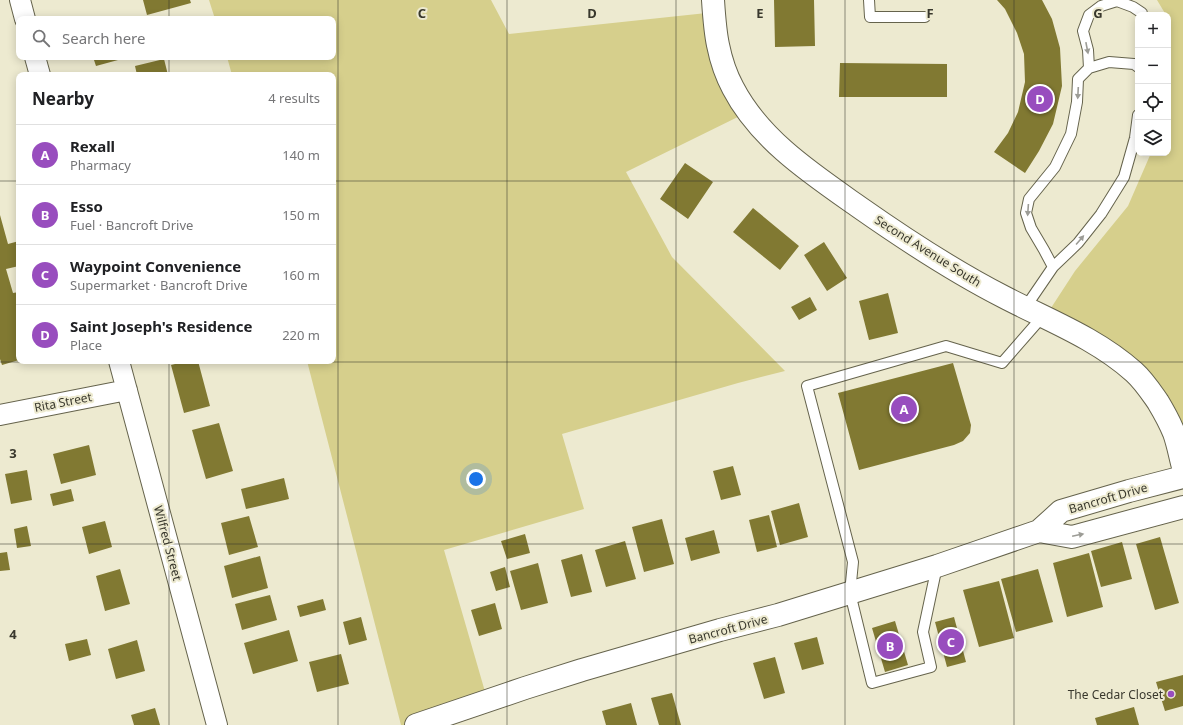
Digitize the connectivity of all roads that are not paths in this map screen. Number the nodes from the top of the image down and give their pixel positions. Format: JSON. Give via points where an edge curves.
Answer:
{"nodes":[{"id":1,"x":20,"y":0,"type":"edge"},
{"id":2,"x":713,"y":0,"type":"edge"},
{"id":3,"x":869,"y":0,"type":"edge"},
{"id":4,"x":1140,"y":12,"type":"edge"},
{"id":5,"x":24,"y":16,"type":"edge"},
{"id":6,"x":925,"y":17,"type":"dead end"},
{"id":7,"x":36,"y":60,"type":"edge"},
{"id":8,"x":1135,"y":65,"type":"edge"},
{"id":9,"x":1089,"y":68,"type":"junction"},
{"id":10,"x":39,"y":72,"type":"edge"},
{"id":11,"x":1138,"y":120,"type":"edge"},
{"id":12,"x":1052,"y":267,"type":"junction"},
{"id":13,"x":1034,"y":312,"type":"junction"},
{"id":14,"x":120,"y":364,"type":"edge"},
{"id":15,"x":127,"y":390,"type":"junction"},
{"id":16,"x":0,"y":414,"type":"edge"},
{"id":17,"x":1183,"y":467,"type":"edge"},
{"id":18,"x":1183,"y":477,"type":"edge"},
{"id":19,"x":1183,"y":507,"type":"edge"},
{"id":20,"x":1039,"y":531,"type":"junction"},
{"id":21,"x":937,"y":566,"type":"junction"},
{"id":22,"x":850,"y":594,"type":"junction"},
{"id":23,"x":217,"y":725,"type":"edge"},
{"id":24,"x":416,"y":725,"type":"edge"}],
"edges":[{"from":1,"to":5,"type":"street"},
{"from":2,"to":13,"type":"main road","name":"Second Avenue South","via":[[717,44],[722,62],[733,88],[748,112],[769,137],[801,165],[890,229],[965,276]]},
{"from":3,"to":6,"type":"lane","via":[[870,17]]},
{"from":4,"to":9,"type":"lane","one_way":true,"via":[[1117,1],[1101,6],[1089,15],[1083,31]]},
{"from":7,"to":10,"type":"street"},
{"from":8,"to":9,"type":"lane","via":[[1108,62]]},
{"from":9,"to":12,"type":"lane","one_way":true,"via":[[1078,79],[1071,134],[1056,167],[1030,199],[1026,212],[1031,228]]},
{"from":12,"to":11,"type":"lane","one_way":true,"via":[[1078,243],[1101,214],[1124,177],[1136,138]]},
{"from":12,"to":13,"type":"lane"},
{"from":13,"to":17,"type":"main road","name":"Second Avenue South","via":[[1092,342],[1135,373],[1149,389],[1174,432]]},
{"from":13,"to":22,"type":"lane","via":[[1002,363],[946,346],[807,386],[853,562]]},
{"from":14,"to":15,"type":"street","name":"Wilfred Street"},
{"from":15,"to":16,"type":"street","name":"Rita Street"},
{"from":15,"to":23,"type":"street","name":"Wilfred Street"},
{"from":18,"to":20,"type":"main road","name":"Bancroft Drive","via":[[1061,511]]},
{"from":20,"to":19,"type":"main road","name":"Bancroft Drive","one_way":true,"via":[[1072,537]]},
{"from":20,"to":21,"type":"main road","name":"Bancroft Drive"},
{"from":21,"to":22,"type":"main road","name":"Bancroft Drive"},
{"from":21,"to":22,"type":"lane","via":[[923,632],[931,667],[872,683]]},
{"from":22,"to":24,"type":"main road","name":"Bancroft Drive","via":[[629,656]]}]}
